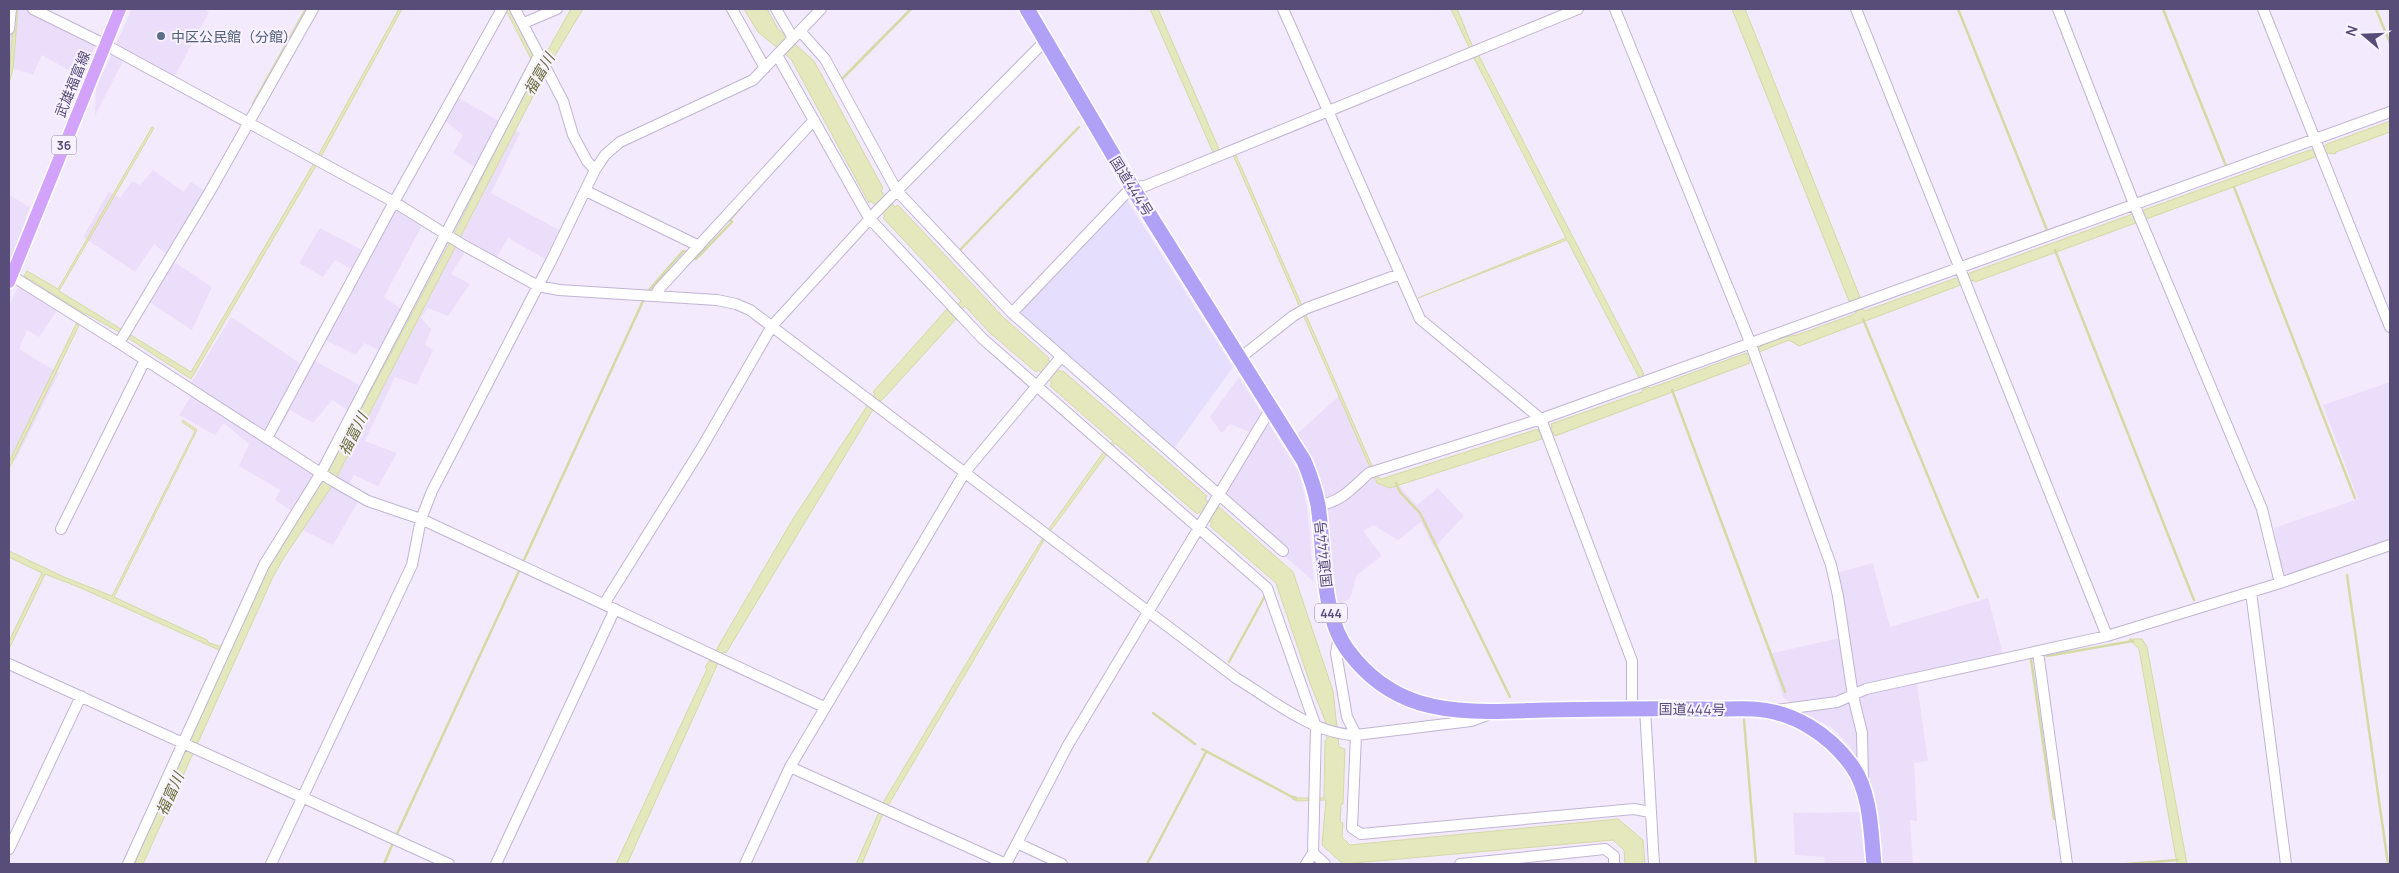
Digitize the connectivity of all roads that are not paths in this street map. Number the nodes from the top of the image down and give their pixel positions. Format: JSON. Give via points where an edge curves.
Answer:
{"nodes":[{"id":1,"x":11,"y":9,"type":"edge"},
{"id":2,"x":33,"y":9,"type":"edge"},
{"id":3,"x":120,"y":9,"type":"edge"},
{"id":4,"x":313,"y":9,"type":"edge"},
{"id":5,"x":515,"y":9,"type":"edge"},
{"id":6,"x":556,"y":9,"type":"edge"},
{"id":7,"x":732,"y":9,"type":"edge"},
{"id":8,"x":776,"y":9,"type":"edge"},
{"id":9,"x":821,"y":9,"type":"edge"},
{"id":10,"x":1027,"y":9,"type":"edge"},
{"id":11,"x":1283,"y":9,"type":"edge"},
{"id":12,"x":1578,"y":9,"type":"edge"},
{"id":13,"x":1615,"y":9,"type":"edge"},
{"id":14,"x":1856,"y":9,"type":"edge"},
{"id":15,"x":2058,"y":9,"type":"edge"},
{"id":16,"x":2263,"y":9,"type":"edge"},
{"id":17,"x":501,"y":10,"type":"edge"},
{"id":18,"x":524,"y":23,"type":"junction"},
{"id":19,"x":9,"y":29,"type":"edge"},
{"id":20,"x":796,"y":34,"type":"junction"},
{"id":21,"x":1045,"y":41,"type":"junction"},
{"id":22,"x":104,"y":44,"type":"junction"},
{"id":23,"x":779,"y":53,"type":"junction"},
{"id":24,"x":537,"y":60,"type":"junction"},
{"id":25,"x":765,"y":68,"type":"junction"},
{"id":26,"x":1328,"y":111,"type":"junction"},
{"id":27,"x":2390,"y":112,"type":"edge"},
{"id":28,"x":814,"y":120,"type":"junction"},
{"id":29,"x":248,"y":124,"type":"junction"},
{"id":30,"x":2318,"y":147,"type":"junction"},
{"id":31,"x":595,"y":170,"type":"junction"},
{"id":32,"x":1132,"y":187,"type":"junction"},
{"id":33,"x":586,"y":191,"type":"junction"},
{"id":34,"x":893,"y":194,"type":"junction"},
{"id":35,"x":394,"y":202,"type":"junction"},
{"id":36,"x":2135,"y":207,"type":"junction"},
{"id":37,"x":873,"y":215,"type":"junction"},
{"id":38,"x":448,"y":236,"type":"junction"},
{"id":39,"x":699,"y":246,"type":"junction"},
{"id":40,"x":1960,"y":271,"type":"junction"},
{"id":41,"x":1400,"y":274,"type":"junction"},
{"id":42,"x":10,"y":277,"type":"edge"},
{"id":43,"x":538,"y":286,"type":"junction"},
{"id":44,"x":655,"y":296,"type":"junction"},
{"id":45,"x":1012,"y":313,"type":"junction"},
{"id":46,"x":772,"y":326,"type":"junction"},
{"id":47,"x":2390,"y":327,"type":"edge"},
{"id":48,"x":123,"y":337,"type":"junction"},
{"id":49,"x":1753,"y":349,"type":"junction"},
{"id":50,"x":1240,"y":358,"type":"junction"},
{"id":51,"x":145,"y":360,"type":"junction"},
{"id":52,"x":1058,"y":360,"type":"junction"},
{"id":53,"x":1040,"y":382,"type":"junction"},
{"id":54,"x":1271,"y":408,"type":"junction"},
{"id":55,"x":1544,"y":428,"type":"junction"},
{"id":56,"x":267,"y":438,"type":"junction"},
{"id":57,"x":965,"y":472,"type":"junction"},
{"id":58,"x":326,"y":477,"type":"junction"},
{"id":59,"x":1218,"y":497,"type":"junction"},
{"id":60,"x":1318,"y":505,"type":"junction"},
{"id":61,"x":421,"y":519,"type":"junction"},
{"id":62,"x":1200,"y":525,"type":"junction"},
{"id":63,"x":61,"y":529,"type":"dead end"},
{"id":64,"x":2390,"y":545,"type":"edge"},
{"id":65,"x":1283,"y":551,"type":"dead end"},
{"id":66,"x":2280,"y":583,"type":"junction"},
{"id":67,"x":2251,"y":592,"type":"junction"},
{"id":68,"x":604,"y":604,"type":"junction"},
{"id":69,"x":615,"y":609,"type":"junction"},
{"id":70,"x":1150,"y":610,"type":"junction"},
{"id":71,"x":1339,"y":636,"type":"junction"},
{"id":72,"x":2107,"y":636,"type":"junction"},
{"id":73,"x":2038,"y":652,"type":"junction"},
{"id":74,"x":9,"y":664,"type":"edge"},
{"id":75,"x":81,"y":696,"type":"junction"},
{"id":76,"x":1853,"y":696,"type":"junction"},
{"id":77,"x":824,"y":707,"type":"junction"},
{"id":78,"x":1638,"y":708,"type":"junction"},
{"id":79,"x":1498,"y":711,"type":"junction"},
{"id":80,"x":1770,"y":712,"type":"junction"},
{"id":81,"x":1316,"y":727,"type":"junction"},
{"id":82,"x":1351,"y":735,"type":"junction"},
{"id":83,"x":189,"y":746,"type":"junction"},
{"id":84,"x":790,"y":767,"type":"junction"},
{"id":85,"x":1864,"y":793,"type":"junction"},
{"id":86,"x":302,"y":798,"type":"junction"},
{"id":87,"x":1650,"y":812,"type":"junction"},
{"id":88,"x":1017,"y":844,"type":"junction"},
{"id":89,"x":9,"y":848,"type":"edge"},
{"id":90,"x":1313,"y":852,"type":"junction"},
{"id":91,"x":128,"y":864,"type":"edge"},
{"id":92,"x":271,"y":864,"type":"edge"},
{"id":93,"x":449,"y":864,"type":"edge"},
{"id":94,"x":496,"y":864,"type":"edge"},
{"id":95,"x":745,"y":864,"type":"edge"},
{"id":96,"x":1006,"y":864,"type":"edge"},
{"id":97,"x":1062,"y":864,"type":"edge"},
{"id":98,"x":1306,"y":864,"type":"edge"},
{"id":99,"x":1325,"y":864,"type":"edge"},
{"id":100,"x":1460,"y":864,"type":"edge"},
{"id":101,"x":1614,"y":864,"type":"edge"},
{"id":102,"x":1654,"y":864,"type":"edge"},
{"id":103,"x":1874,"y":864,"type":"edge"},
{"id":104,"x":2068,"y":864,"type":"edge"},
{"id":105,"x":2286,"y":864,"type":"edge"}],
"edges":[{"from":1,"to":19,"type":"street"},
{"from":2,"to":22,"type":"street"},
{"from":3,"to":22,"type":"main road","name":"武雄福富線","number":"36"},
{"from":4,"to":29,"type":"street"},
{"from":5,"to":18,"type":"street"},
{"from":6,"to":18,"type":"street"},
{"from":7,"to":25,"type":"street"},
{"from":8,"to":20,"type":"street"},
{"from":9,"to":20,"type":"street"},
{"from":10,"to":21,"type":"highway","name":"国道444号","number":"444"},
{"from":11,"to":26,"type":"street"},
{"from":12,"to":26,"type":"street"},
{"from":13,"to":49,"type":"street"},
{"from":14,"to":40,"type":"street"},
{"from":15,"to":36,"type":"street"},
{"from":16,"to":30,"type":"street"},
{"from":17,"to":35,"type":"street"},
{"from":18,"to":24,"type":"street"},
{"from":20,"to":23,"type":"street"},
{"from":20,"to":34,"type":"street","via":[[825,59]]},
{"from":21,"to":32,"type":"highway","name":"国道444号","number":"444"},
{"from":21,"to":34,"type":"street"},
{"from":22,"to":29,"type":"street"},
{"from":22,"to":42,"type":"main road","name":"武雄福富線","number":"36"},
{"from":23,"to":25,"type":"street"},
{"from":23,"to":28,"type":"street"},
{"from":24,"to":31,"type":"street","via":[[549,73],[563,101],[572,135]]},
{"from":24,"to":38,"type":"street"},
{"from":25,"to":31,"type":"street","via":[[753,80],[620,142],[605,155]]},
{"from":26,"to":32,"type":"street","via":[[1145,186]]},
{"from":26,"to":41,"type":"street"},
{"from":27,"to":30,"type":"street"},
{"from":28,"to":37,"type":"street"},
{"from":28,"to":39,"type":"street"},
{"from":29,"to":35,"type":"street"},
{"from":29,"to":48,"type":"street"},
{"from":30,"to":36,"type":"street"},
{"from":30,"to":47,"type":"street"},
{"from":31,"to":33,"type":"street"},
{"from":32,"to":45,"type":"street"},
{"from":32,"to":50,"type":"highway","name":"国道444号","number":"444"},
{"from":33,"to":39,"type":"street"},
{"from":33,"to":43,"type":"street"},
{"from":34,"to":37,"type":"street"},
{"from":34,"to":45,"type":"street"},
{"from":35,"to":38,"type":"street"},
{"from":35,"to":56,"type":"street"},
{"from":36,"to":40,"type":"street"},
{"from":36,"to":66,"type":"street","via":[[2262,509]]},
{"from":37,"to":46,"type":"street"},
{"from":37,"to":53,"type":"street","via":[[983,339]]},
{"from":38,"to":43,"type":"street"},
{"from":38,"to":58,"type":"street"},
{"from":39,"to":44,"type":"street"},
{"from":40,"to":49,"type":"street","via":[[1857,304]]},
{"from":40,"to":72,"type":"street"},
{"from":41,"to":50,"type":"street","via":[[1303,310]]},
{"from":41,"to":55,"type":"street","via":[[1420,319]]},
{"from":42,"to":48,"type":"street","via":[[80,318]]},
{"from":43,"to":44,"type":"street"},
{"from":43,"to":61,"type":"street","via":[[432,491]]},
{"from":44,"to":46,"type":"street","via":[[736,304]]},
{"from":45,"to":52,"type":"street"},
{"from":46,"to":57,"type":"street"},
{"from":46,"to":68,"type":"street","via":[[701,449]]},
{"from":48,"to":51,"type":"street"},
{"from":49,"to":55,"type":"street","via":[[1643,381]]},
{"from":49,"to":76,"type":"street","via":[[1831,565]]},
{"from":50,"to":54,"type":"highway","name":"国道444号","number":"444"},
{"from":51,"to":56,"type":"street"},
{"from":51,"to":63,"type":"street"},
{"from":52,"to":53,"type":"street"},
{"from":52,"to":59,"type":"street"},
{"from":53,"to":57,"type":"street"},
{"from":53,"to":62,"type":"street"},
{"from":54,"to":59,"type":"street"},
{"from":54,"to":60,"type":"highway","name":"国道444号","number":"444","via":[[1304,461]]},
{"from":55,"to":60,"type":"street","via":[[1373,471],[1349,493]]},
{"from":55,"to":78,"type":"street","via":[[1632,662]]},
{"from":56,"to":58,"type":"street"},
{"from":57,"to":70,"type":"street"},
{"from":57,"to":77,"type":"street"},
{"from":58,"to":61,"type":"street","via":[[368,501]]},
{"from":58,"to":83,"type":"street","via":[[264,565],[225,651]]},
{"from":59,"to":62,"type":"street"},
{"from":59,"to":65,"type":"street"},
{"from":60,"to":71,"type":"highway","name":"国道444号","number":"444","via":[[1327,593]]},
{"from":61,"to":68,"type":"street"},
{"from":61,"to":86,"type":"street","via":[[412,565]]},
{"from":62,"to":70,"type":"street"},
{"from":62,"to":81,"type":"street","via":[[1267,588]]},
{"from":64,"to":66,"type":"street"},
{"from":66,"to":67,"type":"street"},
{"from":67,"to":72,"type":"street"},
{"from":67,"to":105,"type":"street"},
{"from":68,"to":69,"type":"street"},
{"from":69,"to":77,"type":"street"},
{"from":69,"to":94,"type":"street"},
{"from":70,"to":81,"type":"street","via":[[1236,678]]},
{"from":70,"to":88,"type":"street","via":[[1068,745]]},
{"from":71,"to":79,"type":"highway","name":"国道444号","number":"444","via":[[1348,652],[1370,676],[1392,692],[1445,709]]},
{"from":71,"to":82,"type":"street","via":[[1336,653]]},
{"from":72,"to":73,"type":"street"},
{"from":73,"to":76,"type":"street","via":[[1866,689]]},
{"from":73,"to":104,"type":"street"},
{"from":74,"to":75,"type":"street"},
{"from":75,"to":83,"type":"street"},
{"from":75,"to":89,"type":"street"},
{"from":76,"to":80,"type":"street","via":[[1837,702]]},
{"from":76,"to":85,"type":"street","via":[[1862,733]]},
{"from":77,"to":84,"type":"street"},
{"from":78,"to":79,"type":"highway","name":"国道444号","number":"444"},
{"from":78,"to":80,"type":"highway","name":"国道444号","number":"444","via":[[1754,709]]},
{"from":78,"to":87,"type":"street"},
{"from":79,"to":82,"type":"street","via":[[1471,721]]},
{"from":80,"to":85,"type":"highway","name":"国道444号","number":"444","via":[[1791,717],[1824,736],[1853,768]]},
{"from":81,"to":82,"type":"street"},
{"from":81,"to":90,"type":"street","via":[[1314,800],[1318,814]]},
{"from":82,"to":87,"type":"street","via":[[1348,814],[1352,828],[1361,834],[1634,809]]},
{"from":83,"to":86,"type":"street"},
{"from":83,"to":91,"type":"street"},
{"from":84,"to":95,"type":"street"},
{"from":84,"to":96,"type":"street"},
{"from":85,"to":103,"type":"highway","name":"国道444号","number":"444"},
{"from":86,"to":92,"type":"street"},
{"from":86,"to":93,"type":"street"},
{"from":87,"to":102,"type":"street"},
{"from":88,"to":96,"type":"street"},
{"from":88,"to":97,"type":"street"},
{"from":90,"to":98,"type":"street"},
{"from":90,"to":99,"type":"street"},
{"from":100,"to":101,"type":"street","via":[[1605,849],[1614,856]]}]}
